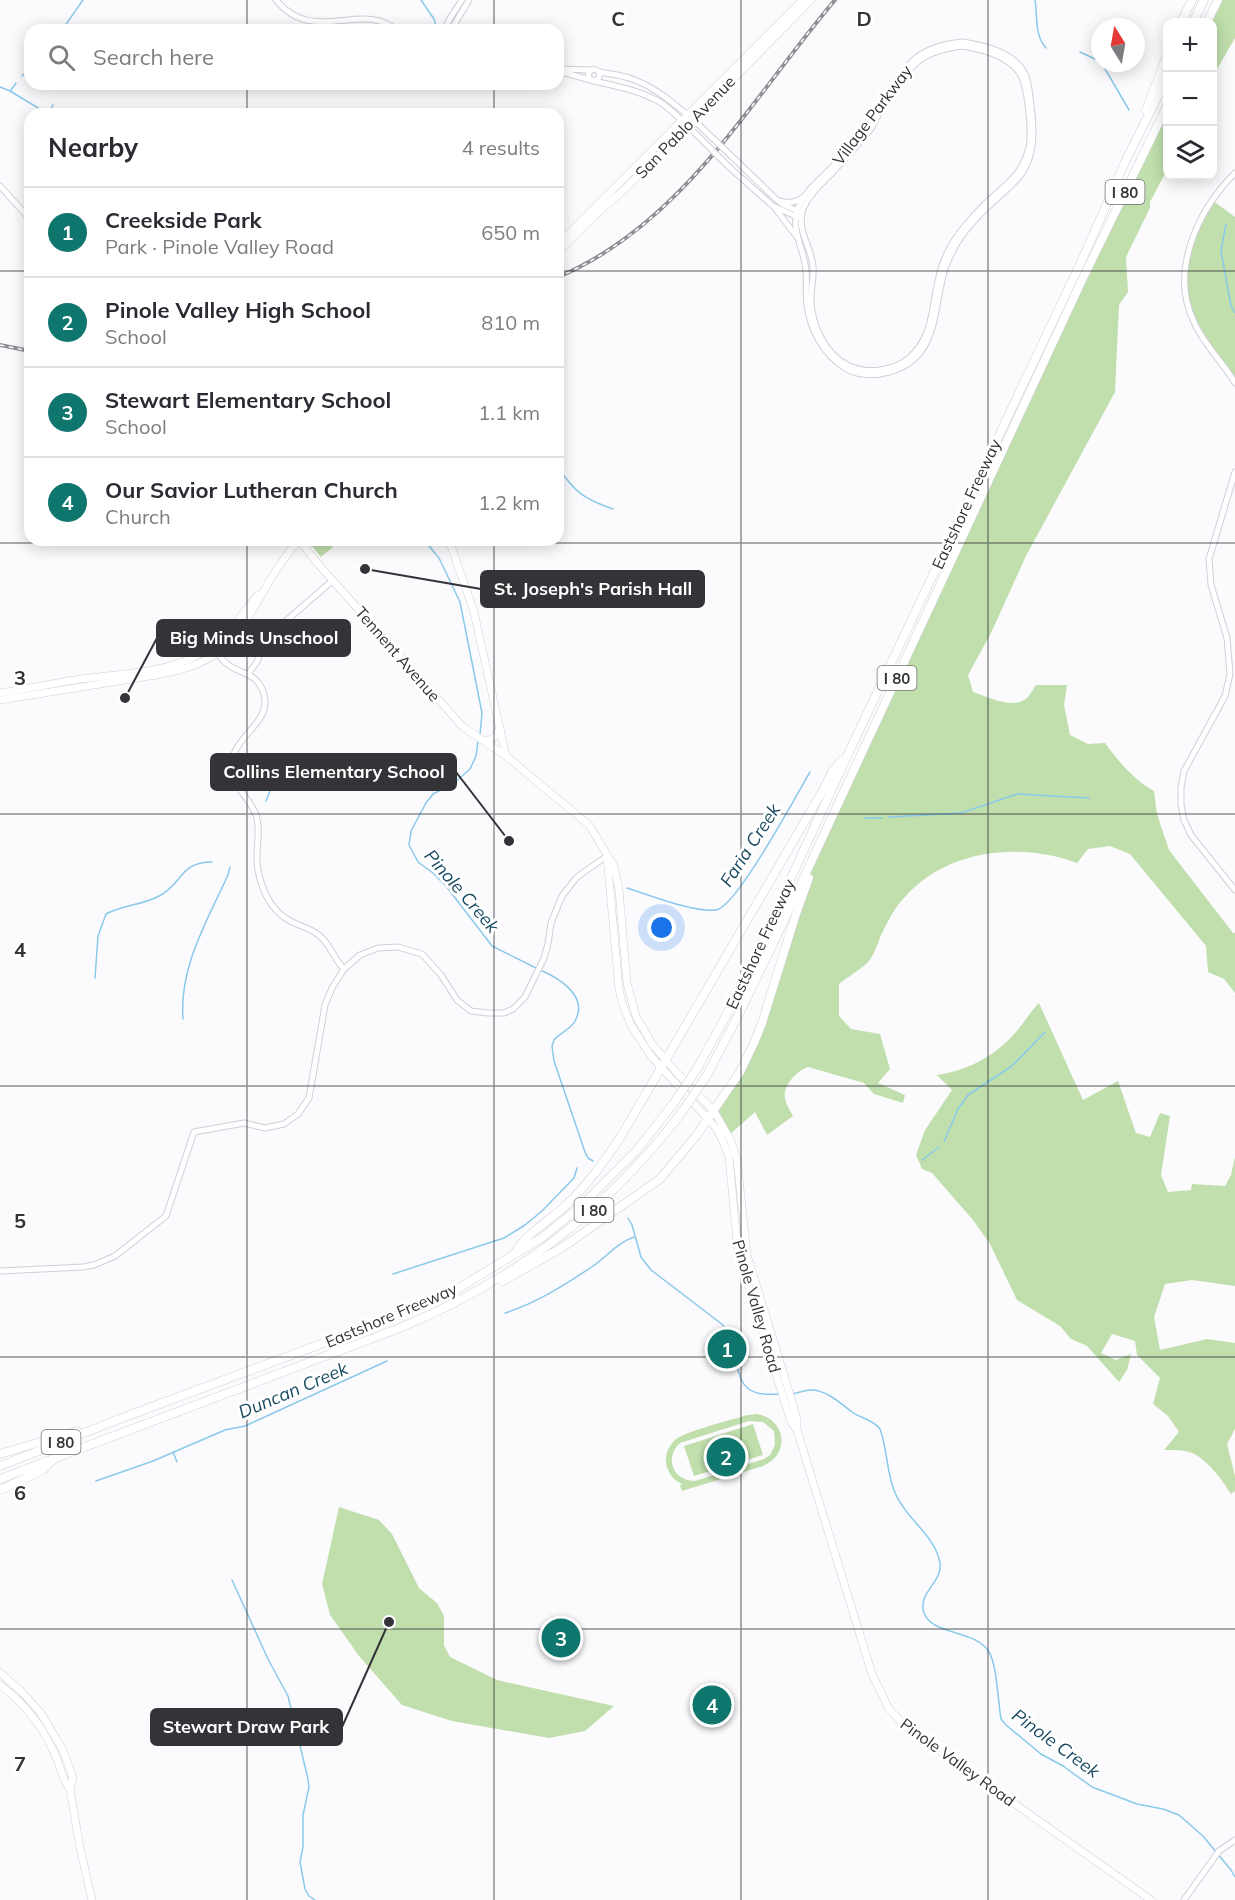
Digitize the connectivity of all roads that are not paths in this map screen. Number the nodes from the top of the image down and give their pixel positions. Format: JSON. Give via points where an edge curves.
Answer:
{"nodes":[{"id":1,"x":276,"y":0,"type":"edge"},
{"id":2,"x":462,"y":0,"type":"edge"},
{"id":3,"x":469,"y":0,"type":"edge"},
{"id":4,"x":803,"y":0,"type":"edge"},
{"id":5,"x":811,"y":0,"type":"edge"},
{"id":6,"x":1192,"y":0,"type":"edge"},
{"id":7,"x":1204,"y":0,"type":"edge"},
{"id":8,"x":1218,"y":0,"type":"edge"},
{"id":9,"x":1183,"y":18,"type":"edge"},
{"id":10,"x":1195,"y":18,"type":"edge"},
{"id":11,"x":1209,"y":18,"type":"edge"},
{"id":12,"x":389,"y":24,"type":"edge"},
{"id":13,"x":448,"y":24,"type":"edge"},
{"id":14,"x":454,"y":24,"type":"edge"},
{"id":15,"x":1163,"y":64,"type":"edge"},
{"id":16,"x":564,"y":70,"type":"edge"},
{"id":17,"x":591,"y":70,"type":"junction"},
{"id":18,"x":564,"y":72,"type":"edge"},
{"id":19,"x":599,"y":72,"type":"junction"},
{"id":20,"x":592,"y":80,"type":"junction"},
{"id":21,"x":1163,"y":84,"type":"edge"},
{"id":22,"x":1163,"y":112,"type":"edge"},
{"id":23,"x":687,"y":120,"type":"junction"},
{"id":24,"x":1127,"y":158,"type":"junction"},
{"id":25,"x":1235,"y":173,"type":"edge"},
{"id":26,"x":0,"y":186,"type":"edge"},
{"id":27,"x":805,"y":196,"type":"junction"},
{"id":28,"x":776,"y":199,"type":"junction"},
{"id":29,"x":774,"y":207,"type":"junction"},
{"id":30,"x":24,"y":212,"type":"edge"},
{"id":31,"x":799,"y":215,"type":"junction"},
{"id":32,"x":564,"y":238,"type":"edge"},
{"id":33,"x":798,"y":239,"type":"junction"},
{"id":34,"x":564,"y":246,"type":"edge"},
{"id":35,"x":1235,"y":383,"type":"edge"},
{"id":36,"x":1235,"y":472,"type":"edge"},
{"id":37,"x":294,"y":546,"type":"edge"},
{"id":38,"x":303,"y":546,"type":"edge"},
{"id":39,"x":451,"y":546,"type":"edge"},
{"id":40,"x":308,"y":552,"type":"junction"},
{"id":41,"x":289,"y":554,"type":"junction"},
{"id":42,"x":333,"y":580,"type":"junction"},
{"id":43,"x":215,"y":650,"type":"junction"},
{"id":44,"x":248,"y":674,"type":"junction"},
{"id":45,"x":0,"y":693,"type":"edge"},
{"id":46,"x":0,"y":700,"type":"edge"},
{"id":47,"x":500,"y":728,"type":"junction"},
{"id":48,"x":482,"y":740,"type":"junction"},
{"id":49,"x":849,"y":752,"type":"junction"},
{"id":50,"x":506,"y":756,"type":"junction"},
{"id":51,"x":826,"y":829,"type":"junction"},
{"id":52,"x":607,"y":856,"type":"junction"},
{"id":53,"x":1235,"y":890,"type":"edge"},
{"id":54,"x":344,"y":969,"type":"junction"},
{"id":55,"x":665,"y":1059,"type":"junction"},
{"id":56,"x":661,"y":1067,"type":"junction"},
{"id":57,"x":714,"y":1111,"type":"junction"},
{"id":58,"x":708,"y":1120,"type":"junction"},
{"id":59,"x":514,"y":1255,"type":"junction"},
{"id":60,"x":0,"y":1272,"type":"edge"},
{"id":61,"x":487,"y":1286,"type":"junction"},
{"id":62,"x":783,"y":1386,"type":"junction"},
{"id":63,"x":122,"y":1418,"type":"junction"},
{"id":64,"x":0,"y":1454,"type":"edge"},
{"id":65,"x":56,"y":1457,"type":"junction"},
{"id":66,"x":0,"y":1467,"type":"edge"},
{"id":67,"x":0,"y":1479,"type":"edge"},
{"id":68,"x":0,"y":1490,"type":"edge"},
{"id":69,"x":0,"y":1673,"type":"edge"},
{"id":70,"x":0,"y":1684,"type":"edge"},
{"id":71,"x":70,"y":1789,"type":"junction"},
{"id":72,"x":1235,"y":1840,"type":"edge"},
{"id":73,"x":93,"y":1900,"type":"edge"},
{"id":74,"x":1151,"y":1900,"type":"edge"},
{"id":75,"x":1185,"y":1900,"type":"edge"}],
"edges":[{"from":1,"to":12,"type":"street","via":[[303,18],[317,20],[366,13]]},
{"from":2,"to":13,"type":"street"},
{"from":3,"to":14,"type":"street"},
{"from":4,"to":23,"type":"main road","name":"San Pablo Avenue"},
{"from":5,"to":23,"type":"main road","name":"San Pablo Avenue"},
{"from":6,"to":9,"type":"highway"},
{"from":7,"to":10,"type":"highway"},
{"from":8,"to":11,"type":"highway"},
{"from":15,"to":24,"type":"highway"},
{"from":16,"to":17,"type":"street"},
{"from":17,"to":19,"type":"street"},
{"from":17,"to":20,"type":"street","via":[[588,75]]},
{"from":18,"to":20,"type":"street"},
{"from":19,"to":20,"type":"street","via":[[599,78]]},
{"from":19,"to":23,"type":"street","via":[[632,78],[673,102]]},
{"from":20,"to":23,"type":"street","via":[[649,97]]},
{"from":21,"to":24,"type":"highway","name":"Eastshore Freeway","number":"I 80"},
{"from":22,"to":51,"type":"highway","name":"Eastshore Freeway","number":"I 80"},
{"from":23,"to":28,"type":"street","bridge":true,"via":[[699,125]]},
{"from":23,"to":29,"type":"street","bridge":true,"via":[[693,131]]},
{"from":23,"to":32,"type":"main road","name":"San Pablo Avenue"},
{"from":23,"to":34,"type":"main road","name":"San Pablo Avenue","via":[[626,188]]},
{"from":24,"to":49,"type":"highway","name":"Eastshore Freeway","number":"I 80"},
{"from":25,"to":35,"type":"street","via":[[1199,223],[1185,280],[1186,303],[1195,324]]},
{"from":26,"to":30,"type":"street"},
{"from":27,"to":28,"type":"street","via":[[790,203]]},
{"from":27,"to":31,"type":"street","name":"Village Parkway"},
{"from":27,"to":33,"type":"street","name":"Village Parkway","via":[[855,140],[906,68],[932,49],[962,42],[976,44],[999,51],[1024,72],[1034,134],[1029,160],[1013,185],[981,213],[959,241],[944,273],[928,340],[910,363],[885,374],[867,375],[834,361],[821,346],[812,324],[807,306],[806,267]]},
{"from":28,"to":31,"type":"street"},
{"from":29,"to":31,"type":"street"},
{"from":29,"to":33,"type":"street"},
{"from":31,"to":31,"type":"street","name":"Village Parkway","via":[[808,198],[870,129],[920,60],[933,52],[962,46],[997,55],[1020,74],[1030,134],[1025,158],[1010,182],[956,238],[940,272],[925,339],[908,360],[884,370],[851,367],[824,344],[815,323],[813,267]]},
{"from":31,"to":33,"type":"street","name":"Village Parkway"},
{"from":36,"to":53,"type":"street","via":[[1209,559],[1211,585],[1227,638],[1230,674],[1225,696],[1184,771],[1181,787],[1184,820],[1191,835]]},
{"from":37,"to":41,"type":"main road"},
{"from":38,"to":40,"type":"main road","name":"Tennent Avenue"},
{"from":39,"to":47,"type":"main road","via":[[474,612]]},
{"from":40,"to":41,"type":"main road"},
{"from":40,"to":42,"type":"main road","name":"Tennent Avenue"},
{"from":41,"to":43,"type":"main road"},
{"from":42,"to":44,"type":"street","via":[[271,634]]},
{"from":42,"to":48,"type":"main road","name":"Tennent Avenue","via":[[463,727]]},
{"from":43,"to":44,"type":"street","via":[[226,663]]},
{"from":43,"to":45,"type":"main road","via":[[155,669]]},
{"from":43,"to":46,"type":"main road","via":[[204,661],[176,671]]},
{"from":44,"to":54,"type":"street","via":[[263,690],[265,710],[234,753],[233,780],[256,816],[257,868],[263,890],[285,918],[326,941]]},
{"from":47,"to":48,"type":"main road","via":[[490,740]]},
{"from":47,"to":50,"type":"main road"},
{"from":48,"to":50,"type":"main road","name":"Tennent Avenue"},
{"from":49,"to":55,"type":"highway","via":[[833,770]]},
{"from":49,"to":59,"type":"highway","name":"Eastshore Freeway","number":"I 80","bridge":true,"via":[[728,1012],[673,1104],[613,1176],[543,1237]]},
{"from":50,"to":52,"type":"main road","name":"Pinole Valley Road","via":[[589,825]]},
{"from":51,"to":57,"type":"highway","via":[[762,1023],[740,1072]]},
{"from":51,"to":61,"type":"highway","name":"Eastshore Freeway","number":"I 80","bridge":true,"via":[[738,1016],[682,1112],[629,1176],[586,1216],[549,1246]]},
{"from":52,"to":54,"type":"street","via":[[577,877],[562,896],[551,923],[544,958],[525,998],[504,1013],[471,1011],[457,1000],[422,954],[398,947],[378,948],[360,955]]},
{"from":52,"to":55,"type":"main road","name":"Pinole Valley Road","via":[[614,866],[619,890],[628,993],[643,1031]]},
{"from":52,"to":56,"type":"main road","name":"Pinole Valley Road","via":[[622,1003],[637,1036]]},
{"from":54,"to":60,"type":"street","via":[[325,1005],[309,1098],[298,1114],[284,1124],[265,1128],[244,1123],[194,1132],[166,1216],[115,1256],[83,1268]]},
{"from":55,"to":56,"type":"highway"},
{"from":55,"to":57,"type":"main road","name":"Pinole Valley Road"},
{"from":56,"to":58,"type":"main road","name":"Pinole Valley Road"},
{"from":56,"to":59,"type":"highway","via":[[600,1168]]},
{"from":57,"to":58,"type":"highway"},
{"from":57,"to":62,"type":"main road","name":"Pinole Valley Road","via":[[737,1159],[747,1255]]},
{"from":58,"to":61,"type":"highway","via":[[660,1179],[542,1261]]},
{"from":58,"to":62,"type":"main road","name":"Pinole Valley Road","via":[[720,1135],[729,1157],[741,1262]]},
{"from":59,"to":63,"type":"highway","name":"Eastshore Freeway","number":"I 80","via":[[418,1308]]},
{"from":61,"to":65,"type":"highway","name":"Eastshore Freeway","number":"I 80","via":[[408,1325]]},
{"from":62,"to":74,"type":"main road","name":"Pinole Valley Road","via":[[797,1420],[872,1674],[889,1709],[930,1745]]},
{"from":63,"to":64,"type":"highway"},
{"from":63,"to":66,"type":"highway","name":"Eastshore Freeway","number":"I 80"},
{"from":65,"to":67,"type":"highway","name":"Eastshore Freeway","number":"I 80"},
{"from":65,"to":68,"type":"highway","via":[[43,1470]]},
{"from":69,"to":71,"type":"main road","via":[[21,1690],[54,1732],[73,1778]]},
{"from":70,"to":71,"type":"main road","via":[[39,1725]]},
{"from":71,"to":73,"type":"main road"},
{"from":72,"to":75,"type":"street","via":[[1212,1860]]}]}
